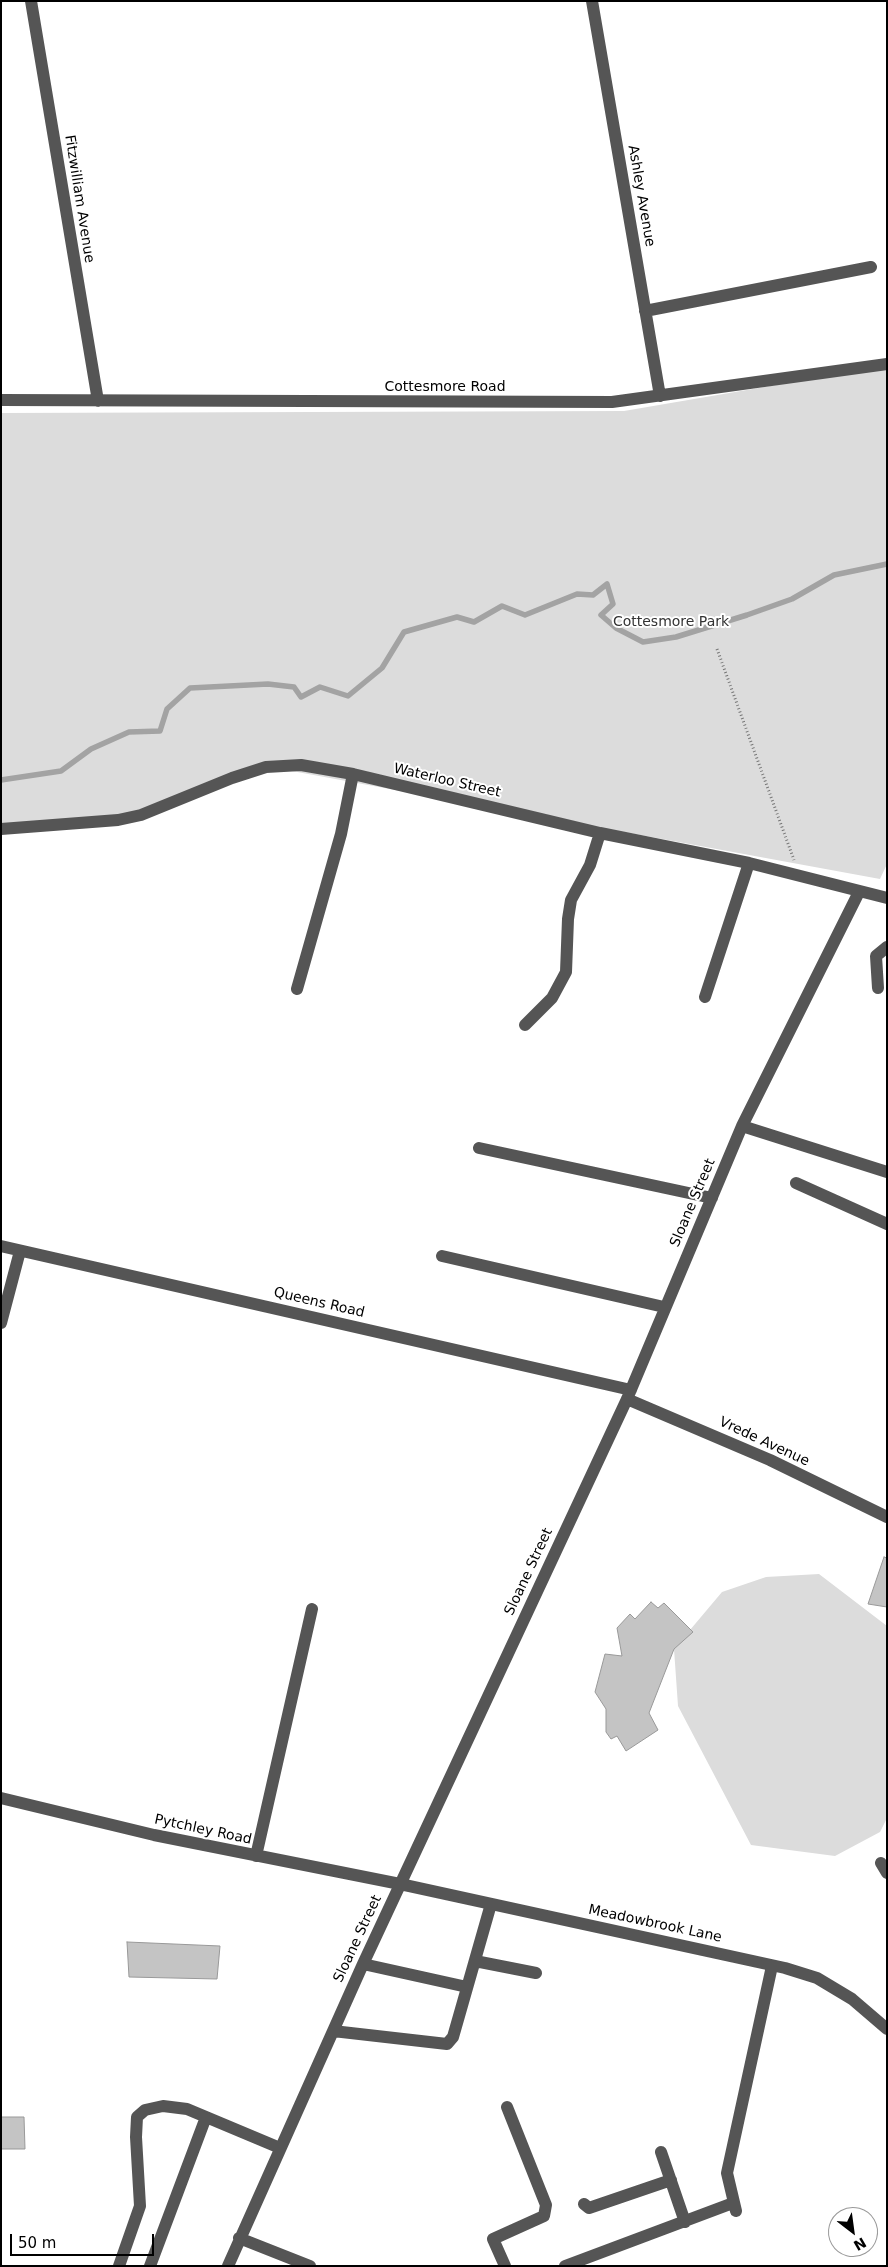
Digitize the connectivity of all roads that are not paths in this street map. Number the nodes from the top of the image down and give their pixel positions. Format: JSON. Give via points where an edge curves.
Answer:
{"nodes":[{"id":1,"x":31,"y":1,"type":"edge"},
{"id":2,"x":592,"y":1,"type":"edge"},
{"id":3,"x":871,"y":267,"type":"dead end"},
{"id":4,"x":645,"y":311,"type":"junction"},
{"id":5,"x":887,"y":364,"type":"edge"},
{"id":6,"x":660,"y":396,"type":"junction"},
{"id":7,"x":1,"y":400,"type":"edge"},
{"id":8,"x":98,"y":401,"type":"junction"},
{"id":9,"x":353,"y":774,"type":"junction"},
{"id":10,"x":1,"y":829,"type":"edge"},
{"id":11,"x":600,"y":833,"type":"junction"},
{"id":12,"x":749,"y":863,"type":"junction"},
{"id":13,"x":858,"y":892,"type":"junction"},
{"id":14,"x":887,"y":898,"type":"edge"},
{"id":15,"x":887,"y":947,"type":"edge"},
{"id":16,"x":878,"y":988,"type":"dead end"},
{"id":17,"x":297,"y":989,"type":"dead end"},
{"id":18,"x":705,"y":998,"type":"dead end"},
{"id":19,"x":525,"y":1025,"type":"dead end"},
{"id":20,"x":742,"y":1126,"type":"junction"},
{"id":21,"x":479,"y":1148,"type":"dead end"},
{"id":22,"x":887,"y":1172,"type":"edge"},
{"id":23,"x":796,"y":1183,"type":"dead end"},
{"id":24,"x":712,"y":1198,"type":"junction"},
{"id":25,"x":887,"y":1224,"type":"edge"},
{"id":26,"x":1,"y":1246,"type":"edge"},
{"id":27,"x":20,"y":1251,"type":"junction"},
{"id":28,"x":442,"y":1256,"type":"dead end"},
{"id":29,"x":5,"y":1288,"type":"edge"},
{"id":30,"x":664,"y":1307,"type":"junction"},
{"id":31,"x":1,"y":1323,"type":"edge"},
{"id":32,"x":629,"y":1394,"type":"junction"},
{"id":33,"x":887,"y":1517,"type":"edge"},
{"id":34,"x":312,"y":1609,"type":"dead end"},
{"id":35,"x":1,"y":1798,"type":"edge"},
{"id":36,"x":256,"y":1856,"type":"junction"},
{"id":37,"x":400,"y":1884,"type":"junction"},
{"id":38,"x":491,"y":1904,"type":"junction"},
{"id":39,"x":475,"y":1961,"type":"junction"},
{"id":40,"x":363,"y":1964,"type":"junction"},
{"id":41,"x":772,"y":1966,"type":"junction"},
{"id":42,"x":536,"y":1973,"type":"dead end"},
{"id":43,"x":467,"y":1987,"type":"junction"},
{"id":44,"x":887,"y":2030,"type":"edge"},
{"id":45,"x":333,"y":2031,"type":"junction"},
{"id":46,"x":507,"y":2107,"type":"dead end"},
{"id":47,"x":206,"y":2117,"type":"junction"},
{"id":48,"x":280,"y":2148,"type":"junction"},
{"id":49,"x":661,"y":2152,"type":"dead end"},
{"id":50,"x":670,"y":2180,"type":"junction"},
{"id":51,"x":584,"y":2204,"type":"dead end"},
{"id":52,"x":685,"y":2222,"type":"junction"},
{"id":53,"x":239,"y":2238,"type":"junction"},
{"id":54,"x":118,"y":2266,"type":"edge"},
{"id":55,"x":150,"y":2266,"type":"edge"},
{"id":56,"x":228,"y":2266,"type":"edge"},
{"id":57,"x":310,"y":2266,"type":"edge"},
{"id":58,"x":505,"y":2266,"type":"edge"},
{"id":59,"x":565,"y":2266,"type":"edge"}],
"edges":[{"from":1,"to":8,"type":"street","name":"Fitzwilliam Avenue"},
{"from":2,"to":4,"type":"street","name":"Ashley Avenue"},
{"from":3,"to":4,"type":"street"},
{"from":4,"to":6,"type":"street","name":"Ashley Avenue"},
{"from":5,"to":6,"type":"street","name":"Cottesmore Road"},
{"from":6,"to":8,"type":"street","name":"Cottesmore Road","via":[[570,403]]},
{"from":7,"to":8,"type":"street","name":"Cottesmore Road"},
{"from":9,"to":10,"type":"street","name":"Waterloo Street","via":[[301,765],[266,767],[141,815],[93,823]]},
{"from":9,"to":11,"type":"street","name":"Waterloo Street"},
{"from":9,"to":17,"type":"street","via":[[341,834]]},
{"from":11,"to":12,"type":"street","name":"Waterloo Street"},
{"from":11,"to":19,"type":"street","via":[[590,865],[571,900],[566,972],[552,998]]},
{"from":12,"to":13,"type":"street","name":"Waterloo Street"},
{"from":12,"to":18,"type":"street"},
{"from":13,"to":14,"type":"street","name":"Waterloo Street"},
{"from":13,"to":20,"type":"street","name":"Sloane Street"},
{"from":15,"to":16,"type":"street","via":[[876,956]]},
{"from":20,"to":22,"type":"street"},
{"from":20,"to":24,"type":"street","name":"Sloane Street"},
{"from":21,"to":24,"type":"street"},
{"from":23,"to":25,"type":"street"},
{"from":24,"to":30,"type":"street","name":"Sloane Street"},
{"from":26,"to":27,"type":"street","name":"Queens Road"},
{"from":27,"to":29,"type":"street"},
{"from":27,"to":32,"type":"street","name":"Queens Road"},
{"from":28,"to":30,"type":"street"},
{"from":29,"to":31,"type":"street"},
{"from":30,"to":32,"type":"street","name":"Sloane Street"},
{"from":32,"to":33,"type":"street","name":"Vrede Avenue"},
{"from":32,"to":37,"type":"street","name":"Sloane Street"},
{"from":34,"to":36,"type":"street"},
{"from":35,"to":36,"type":"street","name":"Pytchley Road"},
{"from":36,"to":37,"type":"street","name":"Pytchley Road"},
{"from":37,"to":38,"type":"street","name":"Meadowbrook Lane"},
{"from":37,"to":40,"type":"street","name":"Sloane Street"},
{"from":38,"to":39,"type":"street"},
{"from":38,"to":41,"type":"street","name":"Meadowbrook Lane"},
{"from":39,"to":42,"type":"street"},
{"from":39,"to":43,"type":"street"},
{"from":40,"to":43,"type":"street"},
{"from":40,"to":45,"type":"street","name":"Sloane Street"},
{"from":41,"to":44,"type":"street","name":"Meadowbrook Lane","via":[[817,1978],[852,1999]]},
{"from":41,"to":52,"type":"street","via":[[727,2173],[734,2207]]},
{"from":43,"to":45,"type":"street","via":[[453,2037],[447,2044]]},
{"from":45,"to":48,"type":"street","name":"Sloane Street"},
{"from":46,"to":58,"type":"street","via":[[546,2205],[544,2216],[493,2239]]},
{"from":47,"to":48,"type":"street"},
{"from":47,"to":54,"type":"street","via":[[187,2109],[163,2106],[145,2110],[137,2117],[140,2206]]},
{"from":47,"to":55,"type":"street"},
{"from":48,"to":53,"type":"street","name":"Sloane Street"},
{"from":49,"to":50,"type":"street"},
{"from":50,"to":51,"type":"street","via":[[589,2208]]},
{"from":50,"to":52,"type":"street"},
{"from":52,"to":59,"type":"street"},
{"from":53,"to":56,"type":"street","name":"Sloane Street"},
{"from":53,"to":57,"type":"street"}]}
